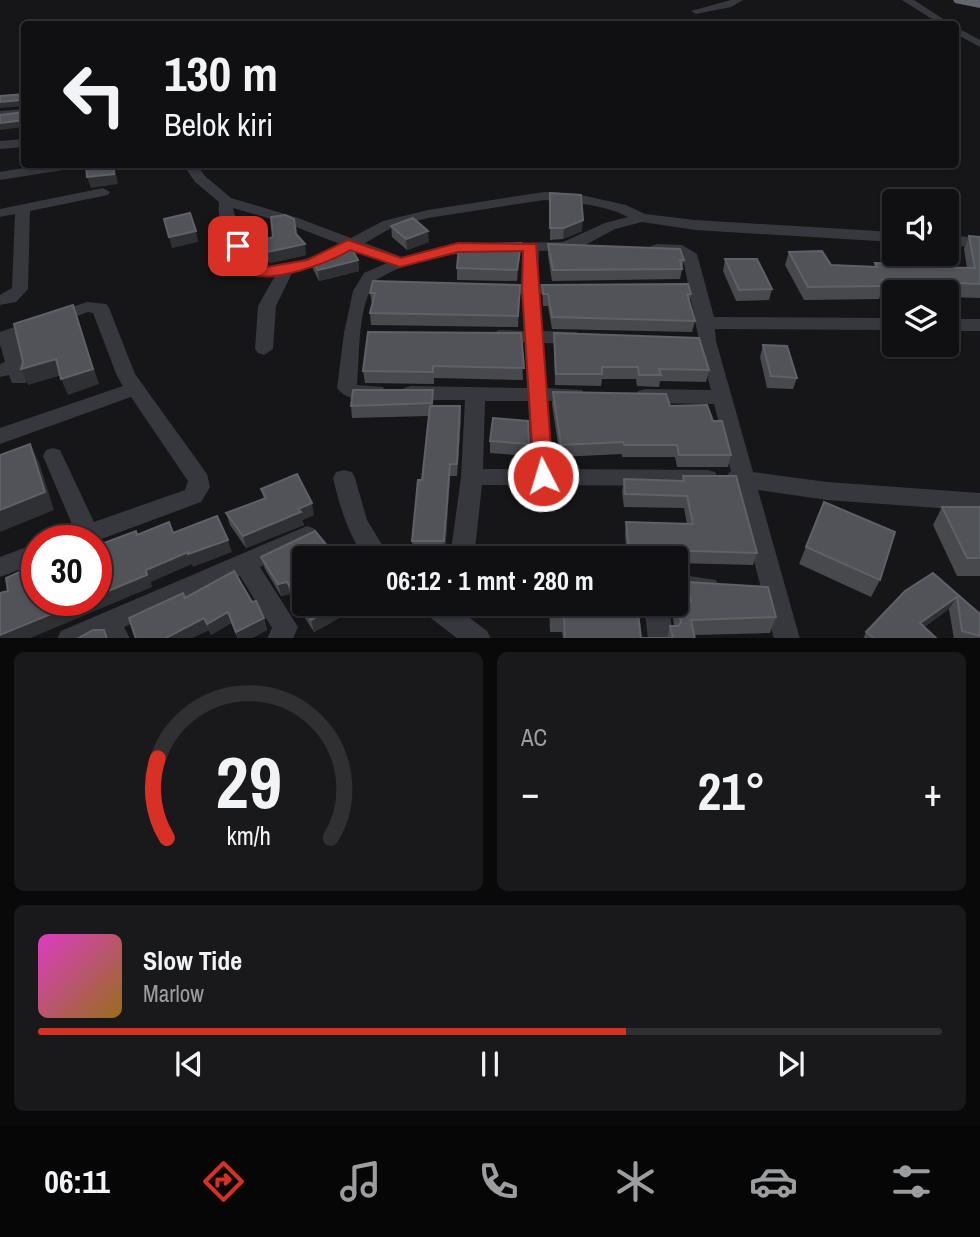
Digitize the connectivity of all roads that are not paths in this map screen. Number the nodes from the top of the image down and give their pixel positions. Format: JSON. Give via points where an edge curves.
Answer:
{"nodes":[{"id":1,"x":738,"y":0,"type":"edge"},
{"id":2,"x":907,"y":0,"type":"edge"},
{"id":3,"x":960,"y":0,"type":"edge"},
{"id":4,"x":980,"y":2,"type":"edge"},
{"id":5,"x":696,"y":10,"type":"dead end"},
{"id":6,"x":941,"y":21,"type":"edge"},
{"id":7,"x":959,"y":32,"type":"edge"},
{"id":8,"x":980,"y":44,"type":"edge"},
{"id":9,"x":21,"y":113,"type":"edge"},
{"id":10,"x":0,"y":115,"type":"edge"},
{"id":11,"x":21,"y":142,"type":"edge"},
{"id":12,"x":0,"y":145,"type":"edge"},
{"id":13,"x":51,"y":168,"type":"edge"},
{"id":14,"x":193,"y":168,"type":"edge"},
{"id":15,"x":0,"y":176,"type":"edge"},
{"id":16,"x":103,"y":192,"type":"dead end"},
{"id":17,"x":226,"y":201,"type":"junction"},
{"id":18,"x":23,"y":208,"type":"junction"},
{"id":19,"x":0,"y":213,"type":"edge"},
{"id":20,"x":642,"y":218,"type":"junction"},
{"id":21,"x":882,"y":236,"type":"edge"},
{"id":22,"x":959,"y":241,"type":"edge"},
{"id":23,"x":980,"y":243,"type":"edge"},
{"id":24,"x":348,"y":245,"type":"junction"},
{"id":25,"x":531,"y":247,"type":"junction"},
{"id":26,"x":565,"y":247,"type":"junction"},
{"id":27,"x":602,"y":248,"type":"edge"},
{"id":28,"x":640,"y":249,"type":"edge"},
{"id":29,"x":400,"y":262,"type":"junction"},
{"id":30,"x":286,"y":270,"type":"junction"},
{"id":31,"x":365,"y":285,"type":"junction"},
{"id":32,"x":392,"y":286,"type":"edge"},
{"id":33,"x":475,"y":288,"type":"edge"},
{"id":34,"x":530,"y":289,"type":"junction"},
{"id":35,"x":585,"y":289,"type":"edge"},
{"id":36,"x":0,"y":300,"type":"edge"},
{"id":37,"x":882,"y":325,"type":"edge"},
{"id":38,"x":959,"y":325,"type":"edge"},
{"id":39,"x":980,"y":325,"type":"edge"},
{"id":40,"x":483,"y":335,"type":"edge"},
{"id":41,"x":703,"y":335,"type":"junction"},
{"id":42,"x":4,"y":337,"type":"edge"},
{"id":43,"x":533,"y":337,"type":"junction"},
{"id":44,"x":600,"y":338,"type":"edge"},
{"id":45,"x":264,"y":349,"type":"dead end"},
{"id":46,"x":12,"y":371,"type":"edge"},
{"id":47,"x":134,"y":389,"type":"junction"},
{"id":48,"x":475,"y":394,"type":"junction"},
{"id":49,"x":537,"y":395,"type":"junction"},
{"id":50,"x":590,"y":395,"type":"edge"},
{"id":51,"x":630,"y":396,"type":"edge"},
{"id":52,"x":722,"y":397,"type":"junction"},
{"id":53,"x":0,"y":436,"type":"edge"},
{"id":54,"x":53,"y":456,"type":"dead end"},
{"id":55,"x":543,"y":476,"type":"junction"},
{"id":56,"x":472,"y":477,"type":"junction"},
{"id":57,"x":344,"y":478,"type":"dead end"},
{"id":58,"x":743,"y":478,"type":"junction"},
{"id":59,"x":980,"y":502,"type":"edge"},
{"id":60,"x":74,"y":525,"type":"edge"},
{"id":61,"x":112,"y":525,"type":"edge"},
{"id":62,"x":307,"y":536,"type":"edge"},
{"id":63,"x":368,"y":546,"type":"edge"},
{"id":64,"x":463,"y":546,"type":"edge"},
{"id":65,"x":21,"y":559,"type":"edge"},
{"id":66,"x":245,"y":563,"type":"junction"},
{"id":67,"x":0,"y":566,"type":"edge"},
{"id":68,"x":688,"y":586,"type":"edge"},
{"id":69,"x":724,"y":588,"type":"edge"},
{"id":70,"x":749,"y":589,"type":"edge"},
{"id":71,"x":774,"y":590,"type":"junction"},
{"id":72,"x":448,"y":616,"type":"edge"},
{"id":73,"x":658,"y":616,"type":"edge"},
{"id":74,"x":113,"y":630,"type":"edge"},
{"id":75,"x":76,"y":638,"type":"edge"},
{"id":76,"x":280,"y":638,"type":"edge"},
{"id":77,"x":477,"y":638,"type":"edge"},
{"id":78,"x":661,"y":638,"type":"edge"},
{"id":79,"x":788,"y":638,"type":"edge"}],
"edges":[{"from":1,"to":5,"type":"street"},
{"from":2,"to":6,"type":"street"},
{"from":3,"to":4,"type":"highway"},
{"from":7,"to":8,"type":"street"},
{"from":9,"to":10,"type":"street"},
{"from":11,"to":12,"type":"street"},
{"from":13,"to":15,"type":"street"},
{"from":14,"to":17,"type":"street"},
{"from":16,"to":18,"type":"street"},
{"from":17,"to":24,"type":"street","via":[[293,221]]},
{"from":17,"to":30,"type":"street","via":[[232,235],[252,269]]},
{"from":18,"to":19,"type":"street"},
{"from":18,"to":36,"type":"street","via":[[20,289]]},
{"from":20,"to":21,"type":"street"},
{"from":20,"to":24,"type":"street","via":[[577,198],[534,197],[395,222]]},
{"from":20,"to":26,"type":"street","via":[[610,226]]},
{"from":22,"to":23,"type":"street"},
{"from":24,"to":29,"type":"street"},
{"from":24,"to":30,"type":"street","via":[[328,257]]},
{"from":25,"to":26,"type":"street"},
{"from":25,"to":29,"type":"street","via":[[458,248]]},
{"from":25,"to":34,"type":"street"},
{"from":26,"to":27,"type":"street"},
{"from":28,"to":41,"type":"street","via":[[686,252],[691,257],[690,288]]},
{"from":29,"to":31,"type":"street","via":[[374,274]]},
{"from":30,"to":45,"type":"street","via":[[267,306]]},
{"from":31,"to":32,"type":"street"},
{"from":31,"to":48,"type":"street","via":[[347,388],[351,392]]},
{"from":33,"to":34,"type":"street"},
{"from":34,"to":35,"type":"street"},
{"from":34,"to":43,"type":"street"},
{"from":37,"to":41,"type":"street"},
{"from":38,"to":39,"type":"street"},
{"from":40,"to":43,"type":"street"},
{"from":41,"to":52,"type":"street"},
{"from":42,"to":46,"type":"street"},
{"from":42,"to":47,"type":"street","via":[[97,307]]},
{"from":43,"to":44,"type":"street"},
{"from":43,"to":49,"type":"street"},
{"from":47,"to":53,"type":"street"},
{"from":47,"to":61,"type":"street","via":[[199,480],[199,487],[193,496]]},
{"from":48,"to":49,"type":"street"},
{"from":48,"to":56,"type":"street"},
{"from":49,"to":50,"type":"street"},
{"from":49,"to":55,"type":"street"},
{"from":51,"to":52,"type":"street"},
{"from":52,"to":58,"type":"street"},
{"from":54,"to":60,"type":"street"},
{"from":55,"to":56,"type":"street"},
{"from":55,"to":58,"type":"street"},
{"from":56,"to":64,"type":"street"},
{"from":57,"to":63,"type":"street","via":[[351,513]]},
{"from":58,"to":59,"type":"street","via":[[827,491]]},
{"from":58,"to":71,"type":"street"},
{"from":62,"to":66,"type":"street"},
{"from":65,"to":67,"type":"street"},
{"from":66,"to":74,"type":"street"},
{"from":66,"to":76,"type":"street","via":[[285,627]]},
{"from":68,"to":69,"type":"street"},
{"from":70,"to":71,"type":"street"},
{"from":71,"to":79,"type":"street"},
{"from":72,"to":77,"type":"street"},
{"from":73,"to":78,"type":"street"},
{"from":74,"to":75,"type":"street"}]}
